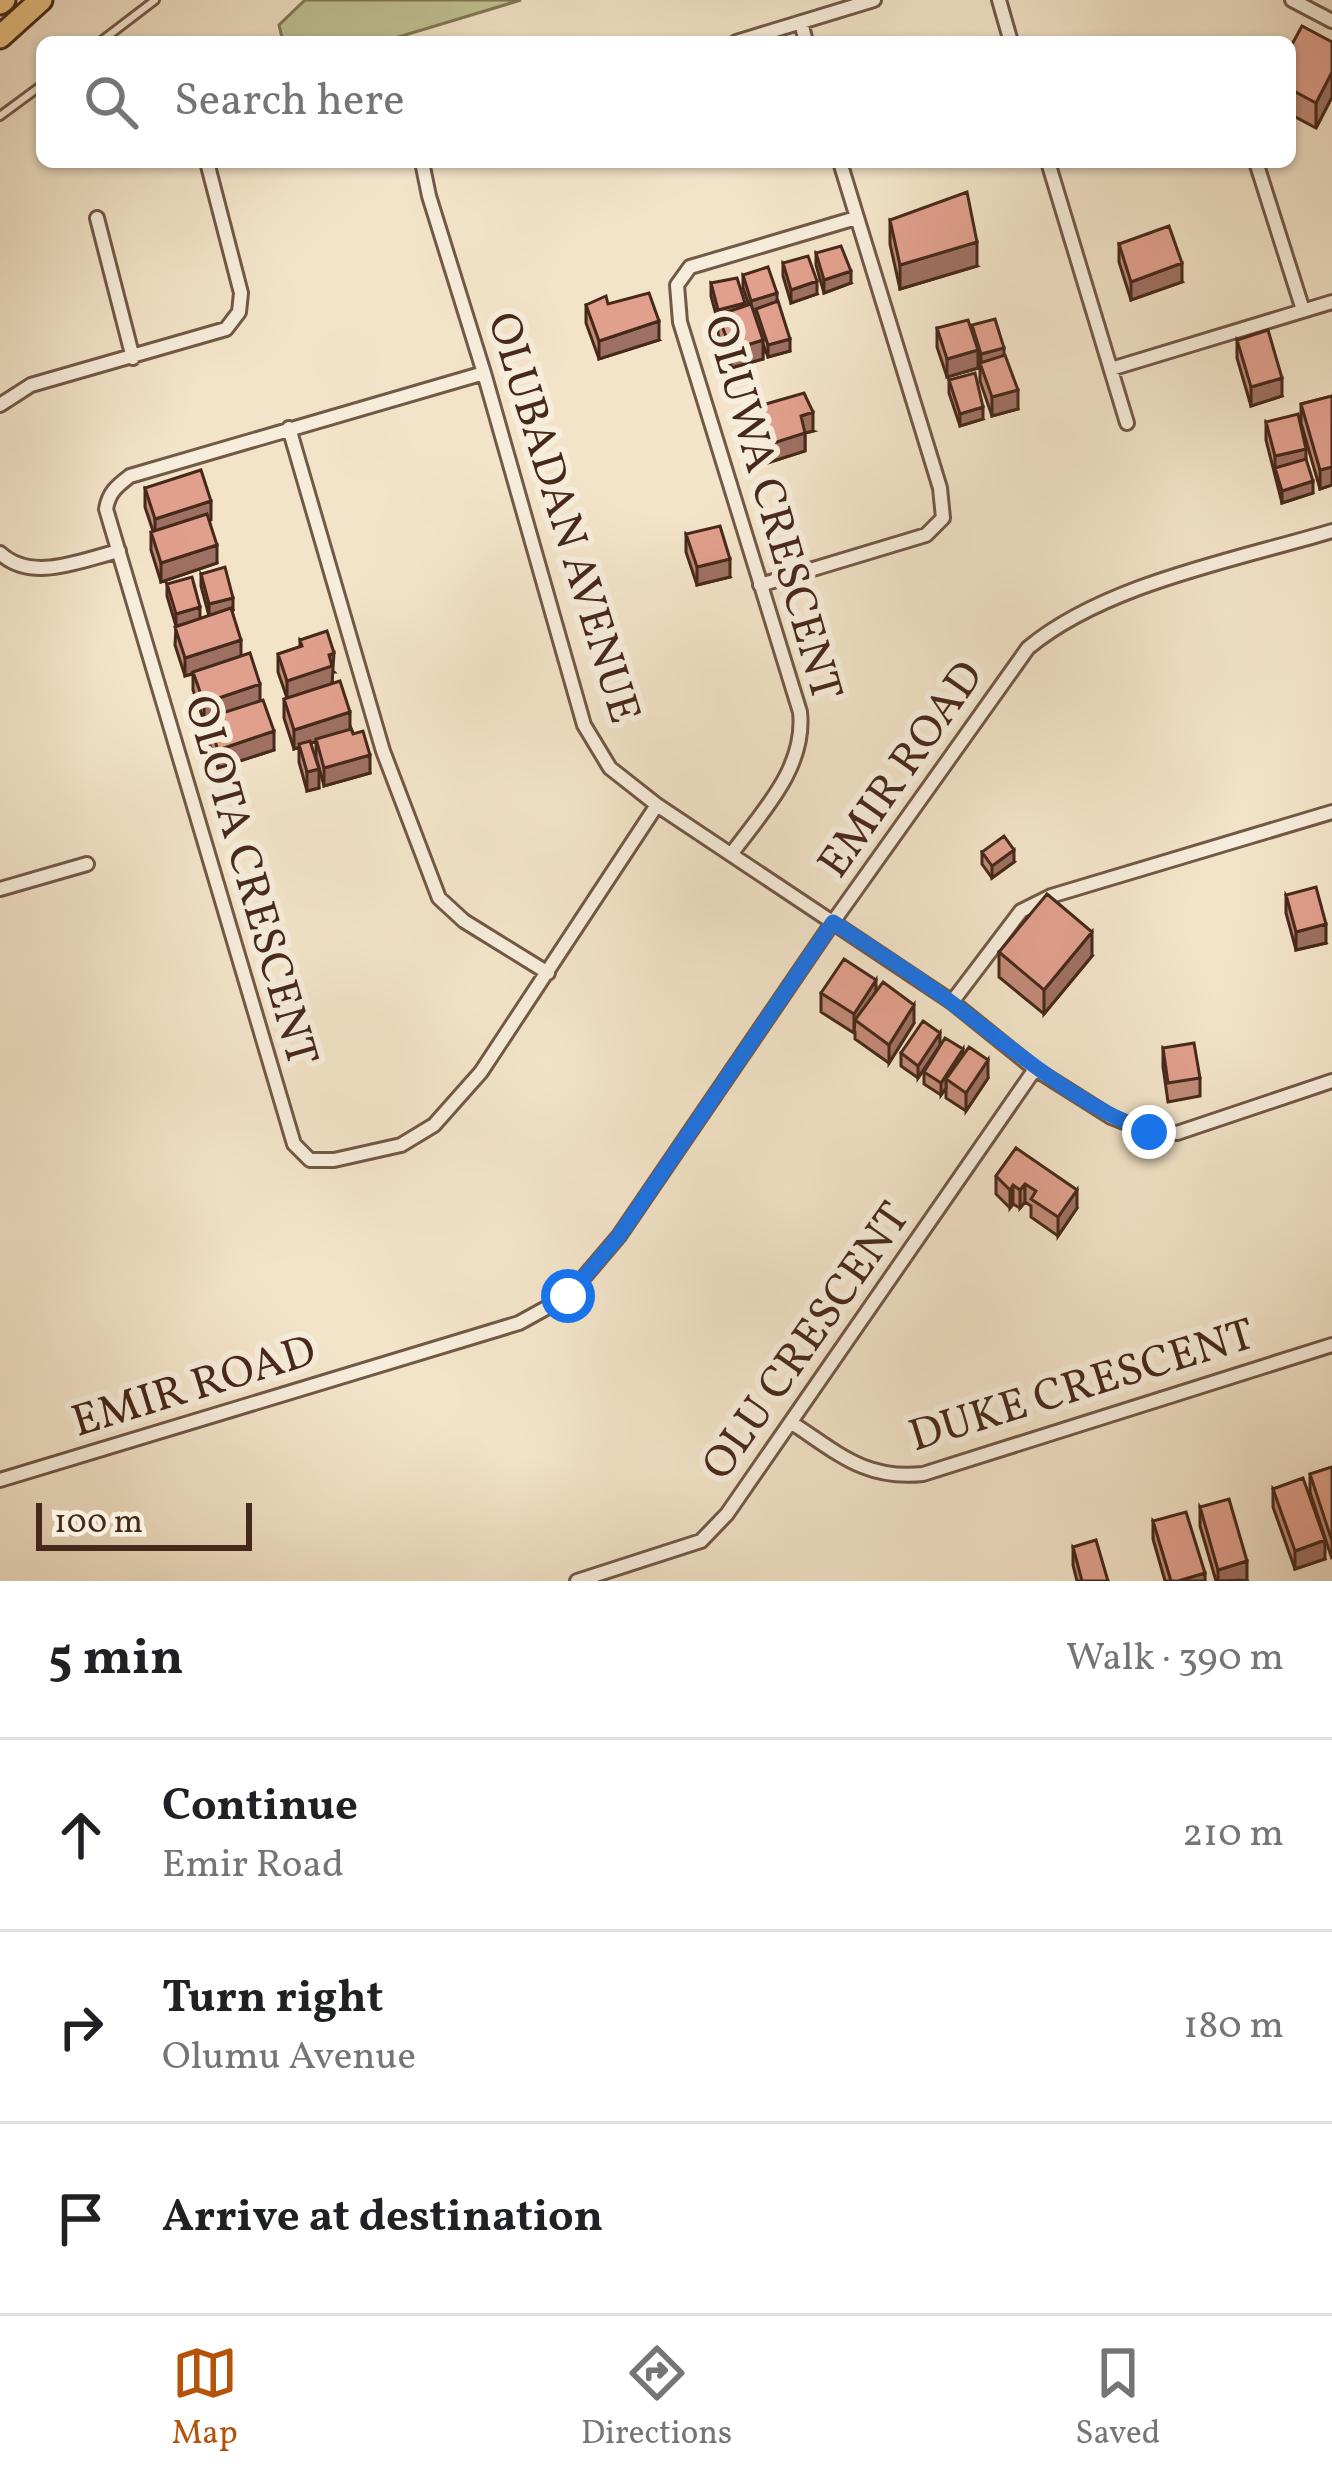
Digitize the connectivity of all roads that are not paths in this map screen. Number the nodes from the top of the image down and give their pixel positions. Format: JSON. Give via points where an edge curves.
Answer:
{"nodes":[{"id":1,"x":41,"y":0,"type":"edge"},
{"id":2,"x":154,"y":0,"type":"edge"},
{"id":3,"x":874,"y":0,"type":"edge"},
{"id":4,"x":999,"y":0,"type":"edge"},
{"id":5,"x":1292,"y":0,"type":"edge"},
{"id":6,"x":1332,"y":21,"type":"edge"},
{"id":7,"x":801,"y":22,"type":"junction"},
{"id":8,"x":108,"y":36,"type":"edge"},
{"id":9,"x":756,"y":36,"type":"edge"},
{"id":10,"x":804,"y":36,"type":"edge"},
{"id":11,"x":1009,"y":36,"type":"edge"},
{"id":12,"x":0,"y":37,"type":"edge"},
{"id":13,"x":36,"y":89,"type":"edge"},
{"id":14,"x":0,"y":116,"type":"edge"},
{"id":15,"x":209,"y":168,"type":"edge"},
{"id":16,"x":423,"y":168,"type":"edge"},
{"id":17,"x":842,"y":168,"type":"edge"},
{"id":18,"x":1050,"y":168,"type":"edge"},
{"id":19,"x":1258,"y":168,"type":"edge"},
{"id":20,"x":97,"y":218,"type":"dead end"},
{"id":21,"x":856,"y":218,"type":"junction"},
{"id":22,"x":1332,"y":302,"type":"edge"},
{"id":23,"x":1303,"y":310,"type":"junction"},
{"id":24,"x":134,"y":358,"type":"junction"},
{"id":25,"x":1111,"y":369,"type":"junction"},
{"id":26,"x":484,"y":373,"type":"junction"},
{"id":27,"x":0,"y":405,"type":"edge"},
{"id":28,"x":1127,"y":423,"type":"dead end"},
{"id":29,"x":290,"y":428,"type":"junction"},
{"id":30,"x":1332,"y":531,"type":"edge"},
{"id":31,"x":118,"y":551,"type":"junction"},
{"id":32,"x":0,"y":553,"type":"edge"},
{"id":33,"x":760,"y":585,"type":"junction"},
{"id":34,"x":657,"y":806,"type":"junction"},
{"id":35,"x":1332,"y":812,"type":"edge"},
{"id":36,"x":732,"y":853,"type":"junction"},
{"id":37,"x":87,"y":865,"type":"dead end"},
{"id":38,"x":0,"y":889,"type":"edge"},
{"id":39,"x":833,"y":922,"type":"junction"},
{"id":40,"x":548,"y":973,"type":"junction"},
{"id":41,"x":952,"y":1002,"type":"junction"},
{"id":42,"x":1035,"y":1069,"type":"junction"},
{"id":43,"x":1332,"y":1081,"type":"edge"},
{"id":44,"x":1332,"y":1345,"type":"edge"},
{"id":45,"x":791,"y":1423,"type":"junction"},
{"id":46,"x":0,"y":1480,"type":"edge"},
{"id":47,"x":577,"y":1581,"type":"edge"}],
"edges":[{"from":1,"to":12,"type":"highway"},
{"from":2,"to":8,"type":"lane"},
{"from":3,"to":7,"type":"street"},
{"from":4,"to":11,"type":"street"},
{"from":5,"to":6,"type":"street"},
{"from":7,"to":9,"type":"street"},
{"from":7,"to":10,"type":"street"},
{"from":13,"to":14,"type":"lane"},
{"from":15,"to":24,"type":"street","via":[[239,312],[226,329]]},
{"from":16,"to":26,"type":"street","name":"OLUBADAN AVENUE"},
{"from":17,"to":21,"type":"street"},
{"from":18,"to":25,"type":"street"},
{"from":19,"to":23,"type":"street"},
{"from":20,"to":24,"type":"street"},
{"from":21,"to":33,"type":"street","name":"OLUWA CRESCENT","via":[[690,267],[677,285],[680,322]]},
{"from":21,"to":33,"type":"street","via":[[943,518],[926,535]]},
{"from":22,"to":23,"type":"street"},
{"from":23,"to":25,"type":"street"},
{"from":24,"to":27,"type":"street","via":[[31,385]]},
{"from":25,"to":28,"type":"street"},
{"from":26,"to":29,"type":"street","name":"OLOTA CRESCENT"},
{"from":26,"to":34,"type":"street","name":"OLUBADAN AVENUE","via":[[584,725],[610,768]]},
{"from":29,"to":31,"type":"street","name":"OLOTA CRESCENT","via":[[114,487],[106,509]]},
{"from":29,"to":40,"type":"street","via":[[386,763],[439,898]]},
{"from":30,"to":39,"type":"street","name":"EMIR ROAD","via":[[1097,602],[1059,622],[1028,648]]},
{"from":31,"to":32,"type":"street","via":[[42,570]]},
{"from":31,"to":40,"type":"street","name":"OLOTA CRESCENT","via":[[294,1144],[310,1160],[401,1145],[434,1125]]},
{"from":33,"to":36,"type":"street","name":"OLUWA CRESCENT","via":[[802,731],[776,794]]},
{"from":34,"to":36,"type":"street","name":"OLUBADAN AVENUE"},
{"from":34,"to":40,"type":"street","name":"OLOTA CRESCENT"},
{"from":35,"to":41,"type":"street","via":[[1051,896],[1021,911]]},
{"from":36,"to":39,"type":"street","name":"OLUBADAN AVENUE"},
{"from":37,"to":38,"type":"street"},
{"from":39,"to":41,"type":"street","name":"OLUBADAN AVENUE"},
{"from":39,"to":46,"type":"street","name":"EMIR ROAD","via":[[619,1236],[568,1296],[519,1323]]},
{"from":41,"to":42,"type":"street","name":"OLUBADAN AVENUE"},
{"from":42,"to":43,"type":"street","name":"OLUBADAN AVENUE","via":[[1149,1132],[1177,1133]]},
{"from":42,"to":45,"type":"street","name":"OLU CRESCENT"},
{"from":44,"to":45,"type":"street","name":"DUKE CRESCENT","via":[[923,1474],[890,1478]]},
{"from":45,"to":47,"type":"street","name":"OLU CRESCENT","via":[[701,1541]]}]}
